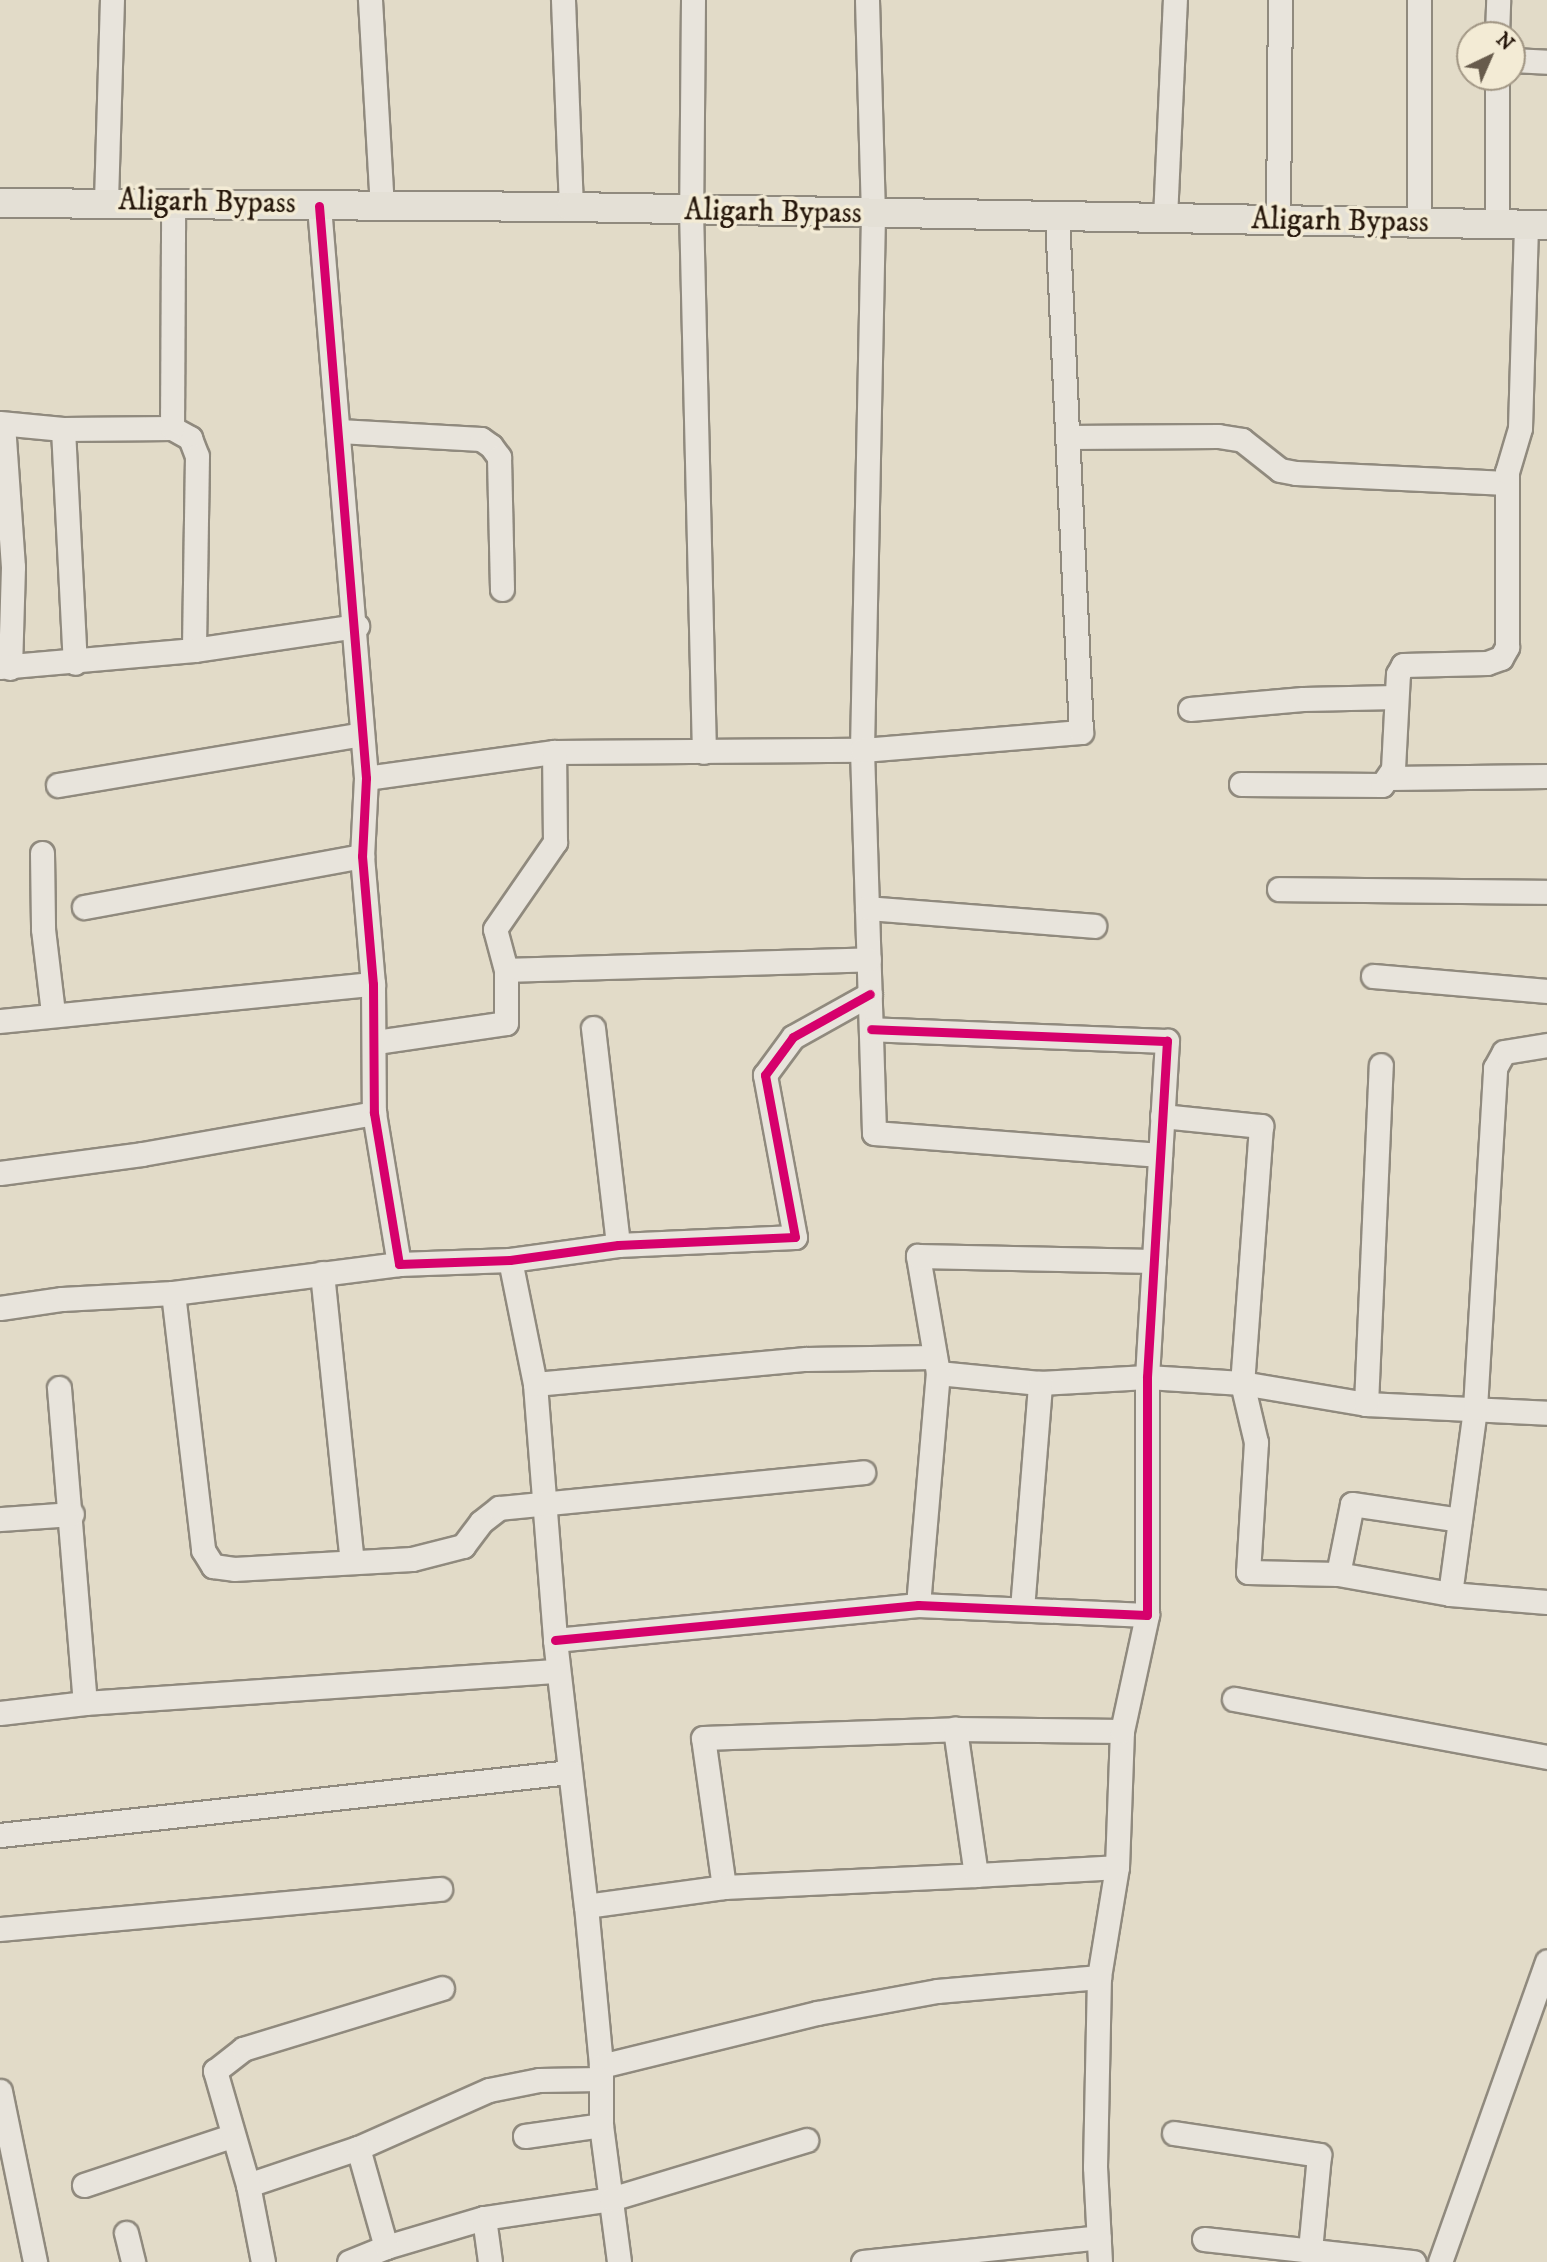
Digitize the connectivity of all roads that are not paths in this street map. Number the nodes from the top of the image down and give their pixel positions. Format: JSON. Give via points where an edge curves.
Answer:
{"nodes":[{"id":1,"x":112,"y":0,"type":"edge"},
{"id":2,"x":370,"y":0,"type":"edge"},
{"id":3,"x":563,"y":0,"type":"edge"},
{"id":4,"x":693,"y":0,"type":"edge"},
{"id":5,"x":867,"y":0,"type":"edge"},
{"id":6,"x":1175,"y":0,"type":"edge"},
{"id":7,"x":1280,"y":0,"type":"edge"},
{"id":8,"x":1419,"y":0,"type":"edge"},
{"id":9,"x":1498,"y":0,"type":"edge"},
{"id":10,"x":1497,"y":21,"type":"edge"},
{"id":11,"x":1526,"y":61,"type":"edge"},
{"id":12,"x":1547,"y":62,"type":"edge"},
{"id":13,"x":1497,"y":91,"type":"edge"},
{"id":14,"x":106,"y":201,"type":"junction"},
{"id":15,"x":0,"y":203,"type":"edge"},
{"id":16,"x":173,"y":203,"type":"junction"},
{"id":17,"x":319,"y":206,"type":"junction"},
{"id":18,"x":382,"y":206,"type":"junction"},
{"id":19,"x":571,"y":207,"type":"junction"},
{"id":20,"x":691,"y":210,"type":"junction"},
{"id":21,"x":873,"y":215,"type":"junction"},
{"id":22,"x":1056,"y":216,"type":"junction"},
{"id":23,"x":1165,"y":218,"type":"junction"},
{"id":24,"x":1278,"y":220,"type":"junction"},
{"id":25,"x":1497,"y":224,"type":"junction"},
{"id":26,"x":1419,"y":225,"type":"junction"},
{"id":27,"x":1537,"y":225,"type":"edge"},
{"id":28,"x":2,"y":424,"type":"edge"},
{"id":29,"x":172,"y":428,"type":"junction"},
{"id":30,"x":63,"y":429,"type":"junction"},
{"id":31,"x":339,"y":431,"type":"junction"},
{"id":32,"x":1067,"y":437,"type":"junction"},
{"id":33,"x":4,"y":460,"type":"edge"},
{"id":34,"x":1507,"y":483,"type":"junction"},
{"id":35,"x":7,"y":567,"type":"edge"},
{"id":36,"x":502,"y":589,"type":"dead end"},
{"id":37,"x":357,"y":626,"type":"junction"},
{"id":38,"x":194,"y":650,"type":"junction"},
{"id":39,"x":75,"y":663,"type":"junction"},
{"id":40,"x":5,"y":667,"type":"edge"},
{"id":41,"x":1396,"y":697,"type":"junction"},
{"id":42,"x":1190,"y":709,"type":"dead end"},
{"id":43,"x":362,"y":734,"type":"junction"},
{"id":44,"x":862,"y":750,"type":"junction"},
{"id":45,"x":704,"y":751,"type":"junction"},
{"id":46,"x":554,"y":752,"type":"junction"},
{"id":47,"x":1547,"y":776,"type":"edge"},
{"id":48,"x":366,"y":778,"type":"junction"},
{"id":49,"x":1390,"y":778,"type":"junction"},
{"id":50,"x":1241,"y":784,"type":"dead end"},
{"id":51,"x":58,"y":785,"type":"dead end"},
{"id":52,"x":42,"y":853,"type":"dead end"},
{"id":53,"x":362,"y":856,"type":"junction"},
{"id":54,"x":1279,"y":889,"type":"dead end"},
{"id":55,"x":1547,"y":892,"type":"edge"},
{"id":56,"x":84,"y":907,"type":"dead end"},
{"id":57,"x":867,"y":908,"type":"junction"},
{"id":58,"x":1094,"y":926,"type":"dead end"},
{"id":59,"x":869,"y":959,"type":"junction"},
{"id":60,"x":506,"y":970,"type":"junction"},
{"id":61,"x":1373,"y":976,"type":"dead end"},
{"id":62,"x":373,"y":984,"type":"junction"},
{"id":63,"x":1547,"y":991,"type":"edge"},
{"id":64,"x":870,"y":994,"type":"junction"},
{"id":65,"x":53,"y":1013,"type":"junction"},
{"id":66,"x":0,"y":1020,"type":"edge"},
{"id":67,"x":593,"y":1028,"type":"dead end"},
{"id":68,"x":871,"y":1030,"type":"junction"},
{"id":69,"x":376,"y":1042,"type":"junction"},
{"id":70,"x":1547,"y":1045,"type":"edge"},
{"id":71,"x":1381,"y":1065,"type":"dead end"},
{"id":72,"x":374,"y":1113,"type":"junction"},
{"id":73,"x":1162,"y":1116,"type":"junction"},
{"id":74,"x":1160,"y":1155,"type":"junction"},
{"id":75,"x":0,"y":1173,"type":"edge"},
{"id":76,"x":618,"y":1245,"type":"junction"},
{"id":77,"x":510,"y":1260,"type":"junction"},
{"id":78,"x":1154,"y":1261,"type":"junction"},
{"id":79,"x":399,"y":1264,"type":"junction"},
{"id":80,"x":322,"y":1273,"type":"junction"},
{"id":81,"x":173,"y":1293,"type":"junction"},
{"id":82,"x":0,"y":1308,"type":"edge"},
{"id":83,"x":936,"y":1365,"type":"junction"},
{"id":84,"x":1147,"y":1377,"type":"junction"},
{"id":85,"x":1040,"y":1383,"type":"junction"},
{"id":86,"x":1242,"y":1383,"type":"junction"},
{"id":87,"x":535,"y":1384,"type":"junction"},
{"id":88,"x":59,"y":1388,"type":"dead end"},
{"id":89,"x":1366,"y":1404,"type":"junction"},
{"id":90,"x":1475,"y":1408,"type":"junction"},
{"id":91,"x":1547,"y":1413,"type":"edge"},
{"id":92,"x":863,"y":1472,"type":"dead end"},
{"id":93,"x":546,"y":1501,"type":"junction"},
{"id":94,"x":72,"y":1514,"type":"junction"},
{"id":95,"x":0,"y":1519,"type":"edge"},
{"id":96,"x":1460,"y":1520,"type":"junction"},
{"id":97,"x":352,"y":1561,"type":"junction"},
{"id":98,"x":1338,"y":1574,"type":"junction"},
{"id":99,"x":1450,"y":1594,"type":"junction"},
{"id":100,"x":1547,"y":1602,"type":"edge"},
{"id":101,"x":918,"y":1605,"type":"junction"},
{"id":102,"x":1022,"y":1609,"type":"junction"},
{"id":103,"x":1147,"y":1615,"type":"junction"},
{"id":104,"x":555,"y":1640,"type":"junction"},
{"id":105,"x":558,"y":1671,"type":"junction"},
{"id":106,"x":1234,"y":1699,"type":"dead end"},
{"id":107,"x":85,"y":1703,"type":"junction"},
{"id":108,"x":0,"y":1713,"type":"edge"},
{"id":109,"x":955,"y":1729,"type":"junction"},
{"id":110,"x":1122,"y":1731,"type":"junction"},
{"id":111,"x":1547,"y":1756,"type":"edge"},
{"id":112,"x":570,"y":1772,"type":"junction"},
{"id":113,"x":0,"y":1835,"type":"edge"},
{"id":114,"x":1117,"y":1867,"type":"junction"},
{"id":115,"x":976,"y":1875,"type":"junction"},
{"id":116,"x":724,"y":1888,"type":"junction"},
{"id":117,"x":440,"y":1889,"type":"dead end"},
{"id":118,"x":586,"y":1906,"type":"junction"},
{"id":119,"x":0,"y":1929,"type":"edge"},
{"id":120,"x":1547,"y":1962,"type":"edge"},
{"id":121,"x":1099,"y":1977,"type":"junction"},
{"id":122,"x":442,"y":1988,"type":"dead end"},
{"id":123,"x":601,"y":2073,"type":"junction"},
{"id":124,"x":0,"y":2091,"type":"edge"},
{"id":125,"x":601,"y":2125,"type":"junction"},
{"id":126,"x":4,"y":2133,"type":"edge"},
{"id":127,"x":1174,"y":2133,"type":"dead end"},
{"id":128,"x":231,"y":2136,"type":"junction"},
{"id":129,"x":525,"y":2136,"type":"dead end"},
{"id":130,"x":806,"y":2140,"type":"dead end"},
{"id":131,"x":358,"y":2148,"type":"junction"},
{"id":132,"x":84,"y":2185,"type":"dead end"},
{"id":133,"x":248,"y":2185,"type":"junction"},
{"id":134,"x":611,"y":2199,"type":"junction"},
{"id":135,"x":484,"y":2218,"type":"junction"},
{"id":136,"x":126,"y":2232,"type":"dead end"},
{"id":137,"x":1099,"y":2237,"type":"junction"},
{"id":138,"x":1204,"y":2239,"type":"dead end"},
{"id":139,"x":386,"y":2246,"type":"junction"},
{"id":140,"x":1310,"y":2250,"type":"junction"},
{"id":141,"x":35,"y":2262,"type":"edge"},
{"id":142,"x":133,"y":2262,"type":"edge"},
{"id":143,"x":263,"y":2262,"type":"edge"},
{"id":144,"x":349,"y":2262,"type":"edge"},
{"id":145,"x":490,"y":2262,"type":"edge"},
{"id":146,"x":620,"y":2262,"type":"edge"},
{"id":147,"x":863,"y":2262,"type":"edge"},
{"id":148,"x":1100,"y":2262,"type":"edge"},
{"id":149,"x":1414,"y":2262,"type":"edge"},
{"id":150,"x":1440,"y":2262,"type":"edge"}],
"edges":[{"from":1,"to":14,"type":"street"},
{"from":2,"to":18,"type":"street"},
{"from":3,"to":19,"type":"street"},
{"from":4,"to":20,"type":"street"},
{"from":5,"to":21,"type":"street"},
{"from":6,"to":23,"type":"street"},
{"from":7,"to":24,"type":"street"},
{"from":8,"to":26,"type":"street"},
{"from":9,"to":10,"type":"street"},
{"from":11,"to":12,"type":"street"},
{"from":13,"to":25,"type":"street"},
{"from":14,"to":15,"type":"main road","name":"Aligarh Bypass"},
{"from":14,"to":16,"type":"main road","name":"Aligarh Bypass"},
{"from":16,"to":17,"type":"main road","name":"Aligarh Bypass"},
{"from":16,"to":29,"type":"street"},
{"from":17,"to":18,"type":"main road","name":"Aligarh Bypass"},
{"from":17,"to":31,"type":"street"},
{"from":18,"to":19,"type":"main road","name":"Aligarh Bypass"},
{"from":19,"to":20,"type":"main road","name":"Aligarh Bypass"},
{"from":20,"to":21,"type":"main road","name":"Aligarh Bypass"},
{"from":20,"to":45,"type":"street"},
{"from":21,"to":22,"type":"main road","name":"Aligarh Bypass"},
{"from":21,"to":44,"type":"street"},
{"from":22,"to":23,"type":"main road","name":"Aligarh Bypass"},
{"from":22,"to":32,"type":"street"},
{"from":23,"to":24,"type":"main road","name":"Aligarh Bypass"},
{"from":24,"to":26,"type":"main road","name":"Aligarh Bypass"},
{"from":25,"to":26,"type":"main road","name":"Aligarh Bypass"},
{"from":25,"to":27,"type":"main road","name":"Aligarh Bypass"},
{"from":27,"to":34,"type":"street","via":[[1520,428]]},
{"from":28,"to":30,"type":"street"},
{"from":28,"to":33,"type":"street"},
{"from":29,"to":30,"type":"street"},
{"from":29,"to":38,"type":"street","via":[[190,438],[197,456]]},
{"from":30,"to":39,"type":"street"},
{"from":31,"to":36,"type":"street","via":[[481,439],[491,446],[499,457]]},
{"from":31,"to":37,"type":"street"},
{"from":32,"to":34,"type":"street","via":[[1218,436],[1242,440],[1280,470],[1296,473]]},
{"from":32,"to":44,"type":"street","via":[[1081,732]]},
{"from":33,"to":35,"type":"street"},
{"from":34,"to":41,"type":"street","via":[[1507,647],[1501,658],[1487,663],[1403,665]]},
{"from":35,"to":40,"type":"street"},
{"from":37,"to":38,"type":"street"},
{"from":37,"to":43,"type":"street"},
{"from":38,"to":39,"type":"street"},
{"from":39,"to":40,"type":"street"},
{"from":41,"to":42,"type":"street"},
{"from":41,"to":49,"type":"street"},
{"from":43,"to":48,"type":"street"},
{"from":43,"to":51,"type":"street"},
{"from":44,"to":45,"type":"street"},
{"from":44,"to":57,"type":"street"},
{"from":45,"to":46,"type":"street"},
{"from":46,"to":48,"type":"street"},
{"from":46,"to":60,"type":"street","via":[[555,842],[495,929]]},
{"from":47,"to":49,"type":"street"},
{"from":48,"to":53,"type":"street"},
{"from":49,"to":50,"type":"street","via":[[1382,785],[1366,787]]},
{"from":52,"to":65,"type":"street","via":[[43,929]]},
{"from":53,"to":56,"type":"street"},
{"from":53,"to":62,"type":"street"},
{"from":54,"to":55,"type":"street"},
{"from":57,"to":58,"type":"street"},
{"from":57,"to":59,"type":"street"},
{"from":59,"to":60,"type":"street"},
{"from":59,"to":64,"type":"street"},
{"from":60,"to":69,"type":"street","via":[[506,1023]]},
{"from":61,"to":63,"type":"street"},
{"from":62,"to":65,"type":"street"},
{"from":62,"to":69,"type":"street"},
{"from":64,"to":68,"type":"street"},
{"from":64,"to":76,"type":"street","via":[[793,1037],[765,1075],[795,1237]]},
{"from":65,"to":66,"type":"street"},
{"from":67,"to":76,"type":"street"},
{"from":68,"to":73,"type":"street","via":[[1167,1041]]},
{"from":68,"to":74,"type":"street","via":[[874,1133]]},
{"from":69,"to":72,"type":"street"},
{"from":70,"to":90,"type":"street","via":[[1504,1052],[1495,1068]]},
{"from":71,"to":89,"type":"street"},
{"from":72,"to":75,"type":"street","via":[[142,1154]]},
{"from":72,"to":79,"type":"street"},
{"from":73,"to":74,"type":"street"},
{"from":73,"to":86,"type":"street","via":[[1261,1126]]},
{"from":74,"to":78,"type":"street"},
{"from":76,"to":77,"type":"street"},
{"from":77,"to":79,"type":"street"},
{"from":77,"to":87,"type":"street"},
{"from":78,"to":83,"type":"street","via":[[918,1256]]},
{"from":78,"to":84,"type":"street"},
{"from":79,"to":80,"type":"street"},
{"from":80,"to":81,"type":"street"},
{"from":80,"to":97,"type":"street"},
{"from":81,"to":82,"type":"street","via":[[62,1299]]},
{"from":81,"to":97,"type":"street","via":[[203,1550],[213,1566],[234,1569]]},
{"from":83,"to":85,"type":"street"},
{"from":83,"to":87,"type":"street","via":[[806,1359]]},
{"from":83,"to":101,"type":"street"},
{"from":84,"to":85,"type":"street"},
{"from":84,"to":86,"type":"street"},
{"from":84,"to":103,"type":"street"},
{"from":85,"to":102,"type":"street"},
{"from":86,"to":89,"type":"street"},
{"from":86,"to":98,"type":"street","via":[[1255,1442],[1248,1572]]},
{"from":87,"to":93,"type":"street"},
{"from":88,"to":94,"type":"street"},
{"from":89,"to":90,"type":"street"},
{"from":90,"to":91,"type":"street"},
{"from":90,"to":96,"type":"street"},
{"from":92,"to":93,"type":"street"},
{"from":93,"to":97,"type":"street","via":[[499,1508],[463,1546],[443,1554]]},
{"from":93,"to":104,"type":"street"},
{"from":94,"to":95,"type":"street"},
{"from":94,"to":107,"type":"street"},
{"from":96,"to":98,"type":"street","via":[[1352,1504]]},
{"from":96,"to":99,"type":"street"},
{"from":98,"to":99,"type":"street"},
{"from":99,"to":100,"type":"street"},
{"from":101,"to":102,"type":"street"},
{"from":101,"to":104,"type":"street"},
{"from":102,"to":103,"type":"street"},
{"from":103,"to":110,"type":"street"},
{"from":104,"to":105,"type":"street"},
{"from":105,"to":107,"type":"street"},
{"from":105,"to":112,"type":"street"},
{"from":106,"to":111,"type":"street"},
{"from":107,"to":108,"type":"street"},
{"from":109,"to":110,"type":"street"},
{"from":109,"to":115,"type":"street"},
{"from":109,"to":116,"type":"street","via":[[703,1738]]},
{"from":110,"to":114,"type":"street"},
{"from":112,"to":113,"type":"street"},
{"from":112,"to":118,"type":"street"},
{"from":114,"to":115,"type":"street"},
{"from":114,"to":121,"type":"street"},
{"from":115,"to":116,"type":"street"},
{"from":116,"to":118,"type":"street"},
{"from":117,"to":119,"type":"street"},
{"from":118,"to":123,"type":"street"},
{"from":120,"to":150,"type":"street"},
{"from":121,"to":123,"type":"street","via":[[937,1991],[817,2012]]},
{"from":121,"to":137,"type":"street","via":[[1095,2167]]},
{"from":122,"to":128,"type":"street","via":[[227,2058],[215,2071]]},
{"from":123,"to":125,"type":"street"},
{"from":123,"to":131,"type":"street","via":[[489,2090]]},
{"from":124,"to":126,"type":"street"},
{"from":125,"to":129,"type":"street"},
{"from":125,"to":134,"type":"street"},
{"from":126,"to":141,"type":"street"},
{"from":127,"to":140,"type":"street","via":[[1318,2155]]},
{"from":128,"to":132,"type":"street"},
{"from":128,"to":133,"type":"street"},
{"from":130,"to":134,"type":"street"},
{"from":131,"to":133,"type":"street"},
{"from":131,"to":139,"type":"street"},
{"from":133,"to":143,"type":"street"},
{"from":134,"to":135,"type":"street"},
{"from":134,"to":146,"type":"street"},
{"from":135,"to":139,"type":"street"},
{"from":135,"to":145,"type":"street"},
{"from":136,"to":142,"type":"street"},
{"from":137,"to":147,"type":"street"},
{"from":137,"to":148,"type":"street"},
{"from":138,"to":140,"type":"street"},
{"from":139,"to":144,"type":"street"},
{"from":140,"to":149,"type":"street"}]}
